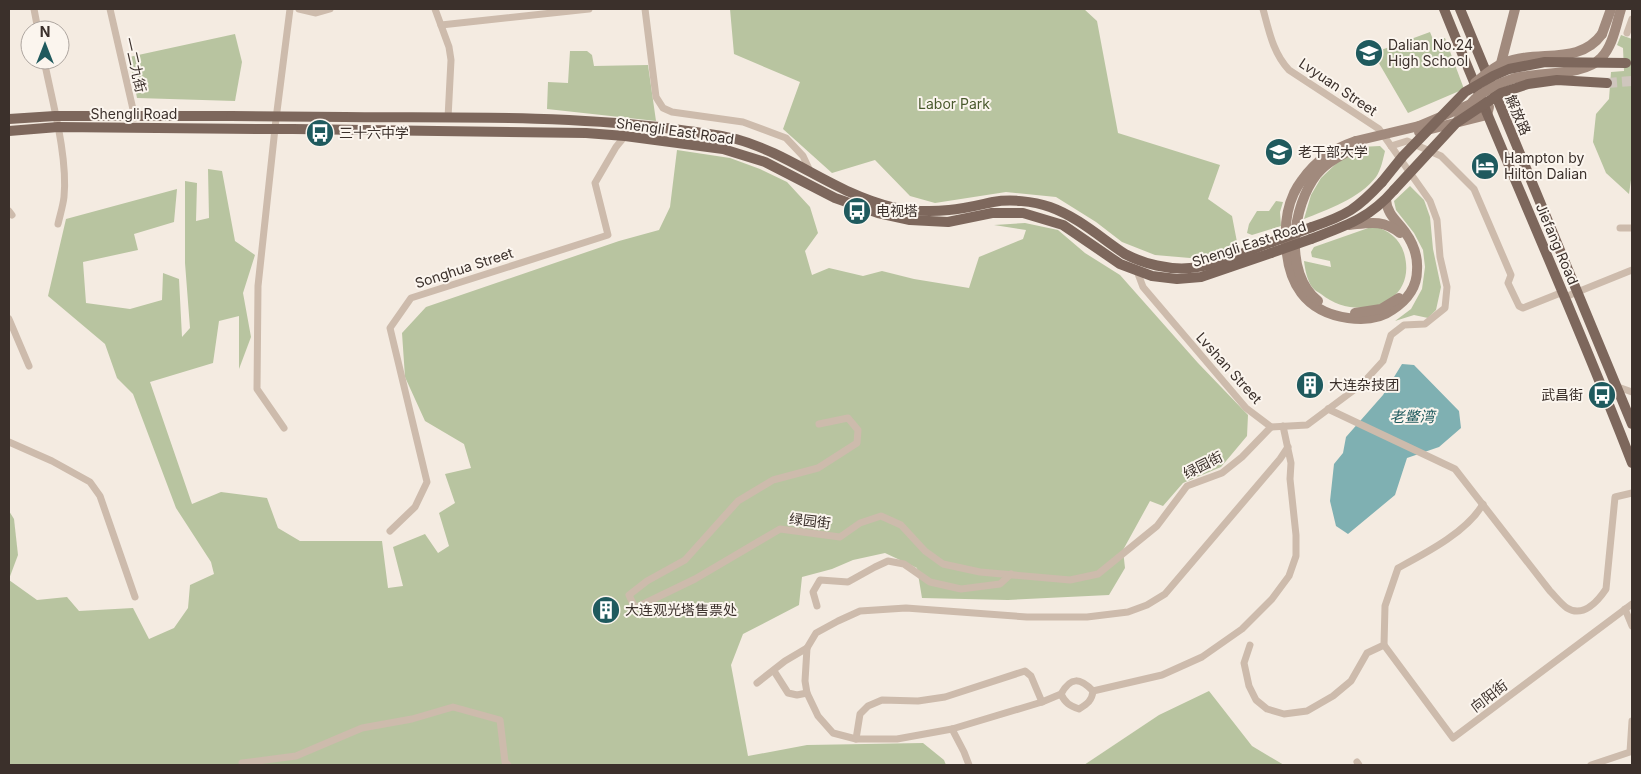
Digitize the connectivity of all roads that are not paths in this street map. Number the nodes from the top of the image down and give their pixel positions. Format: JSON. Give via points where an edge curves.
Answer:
{"nodes":[{"id":1,"x":290,"y":9,"type":"edge"},
{"id":2,"x":299,"y":9,"type":"edge"},
{"id":3,"x":330,"y":9,"type":"edge"},
{"id":4,"x":435,"y":9,"type":"edge"},
{"id":5,"x":589,"y":9,"type":"edge"},
{"id":6,"x":645,"y":9,"type":"edge"},
{"id":7,"x":1263,"y":9,"type":"edge"},
{"id":8,"x":1444,"y":9,"type":"edge"},
{"id":9,"x":1460,"y":9,"type":"edge"},
{"id":10,"x":1515,"y":9,"type":"edge"},
{"id":11,"x":1611,"y":9,"type":"edge"},
{"id":12,"x":1621,"y":9,"type":"edge"},
{"id":13,"x":112,"y":11,"type":"edge"},
{"id":14,"x":1632,"y":19,"type":"edge"},
{"id":15,"x":441,"y":25,"type":"junction"},
{"id":16,"x":1627,"y":33,"type":"dead end"},
{"id":17,"x":1626,"y":63,"type":"dead end"},
{"id":18,"x":46,"y":70,"type":"edge"},
{"id":19,"x":1607,"y":83,"type":"tunnel mouth"},
{"id":20,"x":1465,"y":92,"type":"junction"},
{"id":21,"x":1494,"y":93,"type":"junction"},
{"id":22,"x":1482,"y":100,"type":"junction"},
{"id":23,"x":134,"y":115,"type":"junction"},
{"id":24,"x":1487,"y":115,"type":"junction"},
{"id":25,"x":55,"y":116,"type":"junction"},
{"id":26,"x":448,"y":118,"type":"junction"},
{"id":27,"x":9,"y":119,"type":"edge"},
{"id":28,"x":1456,"y":123,"type":"junction"},
{"id":29,"x":58,"y":127,"type":"junction"},
{"id":30,"x":137,"y":127,"type":"junction"},
{"id":31,"x":260,"y":129,"type":"joint"},
{"id":32,"x":1419,"y":129,"type":"junction"},
{"id":33,"x":9,"y":131,"type":"edge"},
{"id":34,"x":625,"y":136,"type":"junction"},
{"id":35,"x":1357,"y":144,"type":"junction"},
{"id":36,"x":1391,"y":146,"type":"junction"},
{"id":37,"x":810,"y":171,"type":"junction"},
{"id":38,"x":1386,"y":200,"type":"junction"},
{"id":39,"x":58,"y":224,"type":"dead end"},
{"id":40,"x":1349,"y":225,"type":"junction"},
{"id":41,"x":1620,"y":228,"type":"dead end"},
{"id":42,"x":1632,"y":228,"type":"edge"},
{"id":43,"x":1632,"y":270,"type":"edge"},
{"id":44,"x":1137,"y":271,"type":"junction"},
{"id":45,"x":1578,"y":292,"type":"junction"},
{"id":46,"x":1564,"y":295,"type":"junction"},
{"id":47,"x":9,"y":319,"type":"edge"},
{"id":48,"x":29,"y":366,"type":"dead end"},
{"id":49,"x":1618,"y":387,"type":"junction"},
{"id":50,"x":1632,"y":392,"type":"edge"},
{"id":51,"x":1605,"y":393,"type":"junction"},
{"id":52,"x":1328,"y":409,"type":"junction"},
{"id":53,"x":819,"y":424,"type":"dead end"},
{"id":54,"x":1632,"y":424,"type":"edge"},
{"id":55,"x":1283,"y":426,"type":"junction"},
{"id":56,"x":1271,"y":427,"type":"junction"},
{"id":57,"x":284,"y":428,"type":"dead end"},
{"id":58,"x":9,"y":442,"type":"edge"},
{"id":59,"x":1288,"y":447,"type":"junction"},
{"id":60,"x":1632,"y":463,"type":"edge"},
{"id":61,"x":1632,"y":493,"type":"edge"},
{"id":62,"x":1483,"y":504,"type":"junction"},
{"id":63,"x":390,"y":531,"type":"dead end"},
{"id":64,"x":1011,"y":574,"type":"junction"},
{"id":65,"x":135,"y":597,"type":"dead end"},
{"id":66,"x":1632,"y":604,"type":"edge"},
{"id":67,"x":817,"y":606,"type":"dead end"},
{"id":68,"x":1626,"y":609,"type":"junction"},
{"id":69,"x":1632,"y":626,"type":"edge"},
{"id":70,"x":1250,"y":645,"type":"dead end"},
{"id":71,"x":1384,"y":645,"type":"junction"},
{"id":72,"x":807,"y":648,"type":"junction"},
{"id":73,"x":774,"y":671,"type":"junction"},
{"id":74,"x":756,"y":683,"type":"dead end"},
{"id":75,"x":1093,"y":691,"type":"junction"},
{"id":76,"x":807,"y":693,"type":"junction"},
{"id":77,"x":1061,"y":694,"type":"junction"},
{"id":78,"x":1042,"y":702,"type":"junction"},
{"id":79,"x":1632,"y":720,"type":"edge"},
{"id":80,"x":952,"y":729,"type":"junction"},
{"id":81,"x":856,"y":739,"type":"junction"},
{"id":82,"x":242,"y":763,"type":"dead end"},
{"id":83,"x":508,"y":765,"type":"edge"},
{"id":84,"x":969,"y":765,"type":"edge"},
{"id":85,"x":1591,"y":765,"type":"edge"}],
"edges":[{"from":1,"to":57,"type":"street","via":[[258,286],[257,389]]},
{"from":2,"to":3,"type":"street","via":[[316,13]]},
{"from":4,"to":15,"type":"street"},
{"from":5,"to":15,"type":"street"},
{"from":6,"to":37,"type":"street","via":[[656,97],[663,108],[743,122],[786,138],[803,156]]},
{"from":7,"to":36,"type":"street","name":"Lvyuan Street","via":[[1275,48],[1285,66],[1379,129]]},
{"from":8,"to":22,"type":"main road","name":"Jiefang Road"},
{"from":9,"to":21,"type":"main road","name":"解放路"},
{"from":10,"to":21,"type":"main road"},
{"from":11,"to":20,"type":"main road","bridge":true,"via":[[1602,34],[1583,51],[1505,62]]},
{"from":12,"to":28,"type":"main road","bridge":true,"via":[[1608,49],[1590,67],[1530,75],[1499,84],[1476,99]]},
{"from":13,"to":23,"type":"street","name":"一二九街"},
{"from":14,"to":16,"type":"street"},
{"from":15,"to":26,"type":"street","via":[[450,60]]},
{"from":17,"to":20,"type":"main road","name":"Shengli East Road","bridge":true,"via":[[1545,62],[1525,65],[1509,69]]},
{"from":18,"to":25,"type":"street"},
{"from":19,"to":28,"type":"main road","name":"Shengli East Road","bridge":true,"via":[[1557,80],[1528,84],[1501,94]]},
{"from":20,"to":37,"type":"main road","name":"Shengli East Road","bridge":true,"via":[[1355,209],[1272,242],[1191,268],[1171,267],[1130,257],[1067,214],[1047,206],[995,202],[950,210],[894,207],[845,189]]},
{"from":21,"to":24,"type":"main road"},
{"from":21,"to":45,"type":"main road","name":"解放路"},
{"from":22,"to":24,"type":"main road","name":"Jiefang Road"},
{"from":22,"to":32,"type":"main road"},
{"from":23,"to":25,"type":"main road","name":"Shengli Road"},
{"from":23,"to":26,"type":"main road","name":"Shengli Road","bridge":true},
{"from":23,"to":30,"type":"street","name":"一二九街"},
{"from":24,"to":32,"type":"main road"},
{"from":24,"to":46,"type":"main road","name":"Jiefang Road"},
{"from":25,"to":27,"type":"main road","name":"Shengli Road"},
{"from":25,"to":29,"type":"street"},
{"from":26,"to":37,"type":"main road","name":"Shengli Road","via":[[582,120],[701,133],[757,146]]},
{"from":28,"to":38,"type":"main road","name":"Shengli East Road","bridge":true},
{"from":29,"to":30,"type":"main road","name":"Shengli Road"},
{"from":29,"to":33,"type":"main road","name":"Shengli Road"},
{"from":29,"to":39,"type":"street","via":[[64,198]]},
{"from":30,"to":31,"type":"main road","name":"Shengli Road"},
{"from":31,"to":34,"type":"main road","name":"Shengli East Road","bridge":true,"via":[[470,130]]},
{"from":32,"to":35,"type":"main road"},
{"from":34,"to":44,"type":"main road","name":"Shengli East Road","via":[[723,149],[765,162],[835,198],[910,220],[948,222],[992,213],[1022,212],[1062,225],[1120,264]]},
{"from":34,"to":63,"type":"street","name":"Songhua Street","via":[[595,183],[608,235],[412,298],[390,328],[427,482],[415,507]]},
{"from":35,"to":38,"type":"main road","via":[[1330,151],[1316,163],[1294,192],[1288,212],[1285,229],[1288,266],[1303,297],[1320,310],[1334,316],[1366,319],[1390,312],[1410,294],[1418,271],[1415,250],[1389,213]]},
{"from":35,"to":40,"type":"main road","via":[[1318,173],[1305,191],[1296,226],[1298,270],[1310,294],[1325,306],[1341,312],[1381,309],[1398,299],[1409,285],[1413,271],[1410,250],[1399,232],[1391,226],[1381,223]]},
{"from":36,"to":46,"type":"street","via":[[1407,141],[1441,156],[1474,189],[1511,275],[1508,283],[1519,306],[1523,308]]},
{"from":36,"to":52,"type":"street","via":[[1430,201],[1437,220],[1447,287],[1445,308],[1425,324],[1404,325],[1391,335],[1383,361],[1362,384]]},
{"from":38,"to":40,"type":"main road","name":"Shengli East Road"},
{"from":40,"to":44,"type":"main road","name":"Shengli East Road","bridge":true,"via":[[1201,278],[1177,279]]},
{"from":41,"to":42,"type":"street"},
{"from":43,"to":45,"type":"street"},
{"from":44,"to":56,"type":"street","name":"Lvshan Street","via":[[1143,287],[1239,401]]},
{"from":45,"to":46,"type":"street"},
{"from":45,"to":49,"type":"main road","name":"解放路"},
{"from":46,"to":51,"type":"main road","name":"Jiefang Road"},
{"from":47,"to":48,"type":"street"},
{"from":49,"to":50,"type":"street"},
{"from":49,"to":51,"type":"street"},
{"from":49,"to":54,"type":"main road","name":"解放路"},
{"from":51,"to":60,"type":"main road","name":"Jiefang Road"},
{"from":52,"to":55,"type":"street","via":[[1307,424]]},
{"from":52,"to":62,"type":"street","via":[[1455,469]]},
{"from":53,"to":64,"type":"street","name":"绿园街","via":[[848,418],[858,430],[857,443],[818,468],[773,480],[738,501],[685,560],[629,595],[635,608],[695,579],[780,529],[840,537],[860,523],[881,516],[901,525],[925,551],[943,564],[980,572]]},
{"from":55,"to":56,"type":"street"},
{"from":55,"to":59,"type":"street"},
{"from":56,"to":64,"type":"street","name":"绿园街","via":[[1222,473],[1187,486],[1157,526],[1098,574],[1070,580]]},
{"from":58,"to":65,"type":"street","via":[[90,482],[100,496]]},
{"from":59,"to":72,"type":"street","via":[[1190,566],[1165,594],[1147,605],[1128,612],[1087,616],[1026,616],[906,608],[860,611],[816,633]]},
{"from":59,"to":75,"type":"street","via":[[1296,556],[1289,576],[1272,599],[1242,630],[1202,657],[1162,675]]},
{"from":61,"to":62,"type":"street","via":[[1615,497],[1606,589],[1600,600],[1577,612],[1567,608],[1550,591]]},
{"from":62,"to":71,"type":"street","via":[[1476,516],[1436,547],[1398,568],[1385,606]]},
{"from":64,"to":67,"type":"street","via":[[1000,584],[962,589],[930,582],[904,564],[888,561],[848,582],[820,580],[813,592]]},
{"from":66,"to":68,"type":"street","name":"向阳街"},
{"from":68,"to":69,"type":"street"},
{"from":68,"to":71,"type":"street","name":"向阳街","via":[[1453,738]]},
{"from":70,"to":71,"type":"street","via":[[1244,663],[1249,686],[1256,700],[1267,710],[1284,714],[1307,711],[1333,696],[1350,682],[1367,653]]},
{"from":72,"to":73,"type":"street"},
{"from":72,"to":76,"type":"street"},
{"from":73,"to":74,"type":"street"},
{"from":73,"to":76,"type":"street","via":[[788,693]]},
{"from":75,"to":77,"type":"street","via":[[1083,682],[1073,681]]},
{"from":75,"to":77,"type":"street","via":[[1088,704],[1079,709],[1065,701]]},
{"from":76,"to":81,"type":"street","via":[[818,716],[833,733]]},
{"from":77,"to":78,"type":"street"},
{"from":78,"to":80,"type":"street"},
{"from":78,"to":81,"type":"street","via":[[1031,676],[1025,671],[945,697],[918,701],[882,700],[860,714]]},
{"from":79,"to":85,"type":"street","via":[[1630,752]]},
{"from":80,"to":81,"type":"street","via":[[897,739]]},
{"from":80,"to":84,"type":"street"},
{"from":82,"to":83,"type":"street","via":[[296,756],[362,728],[453,707],[500,720]]}]}
